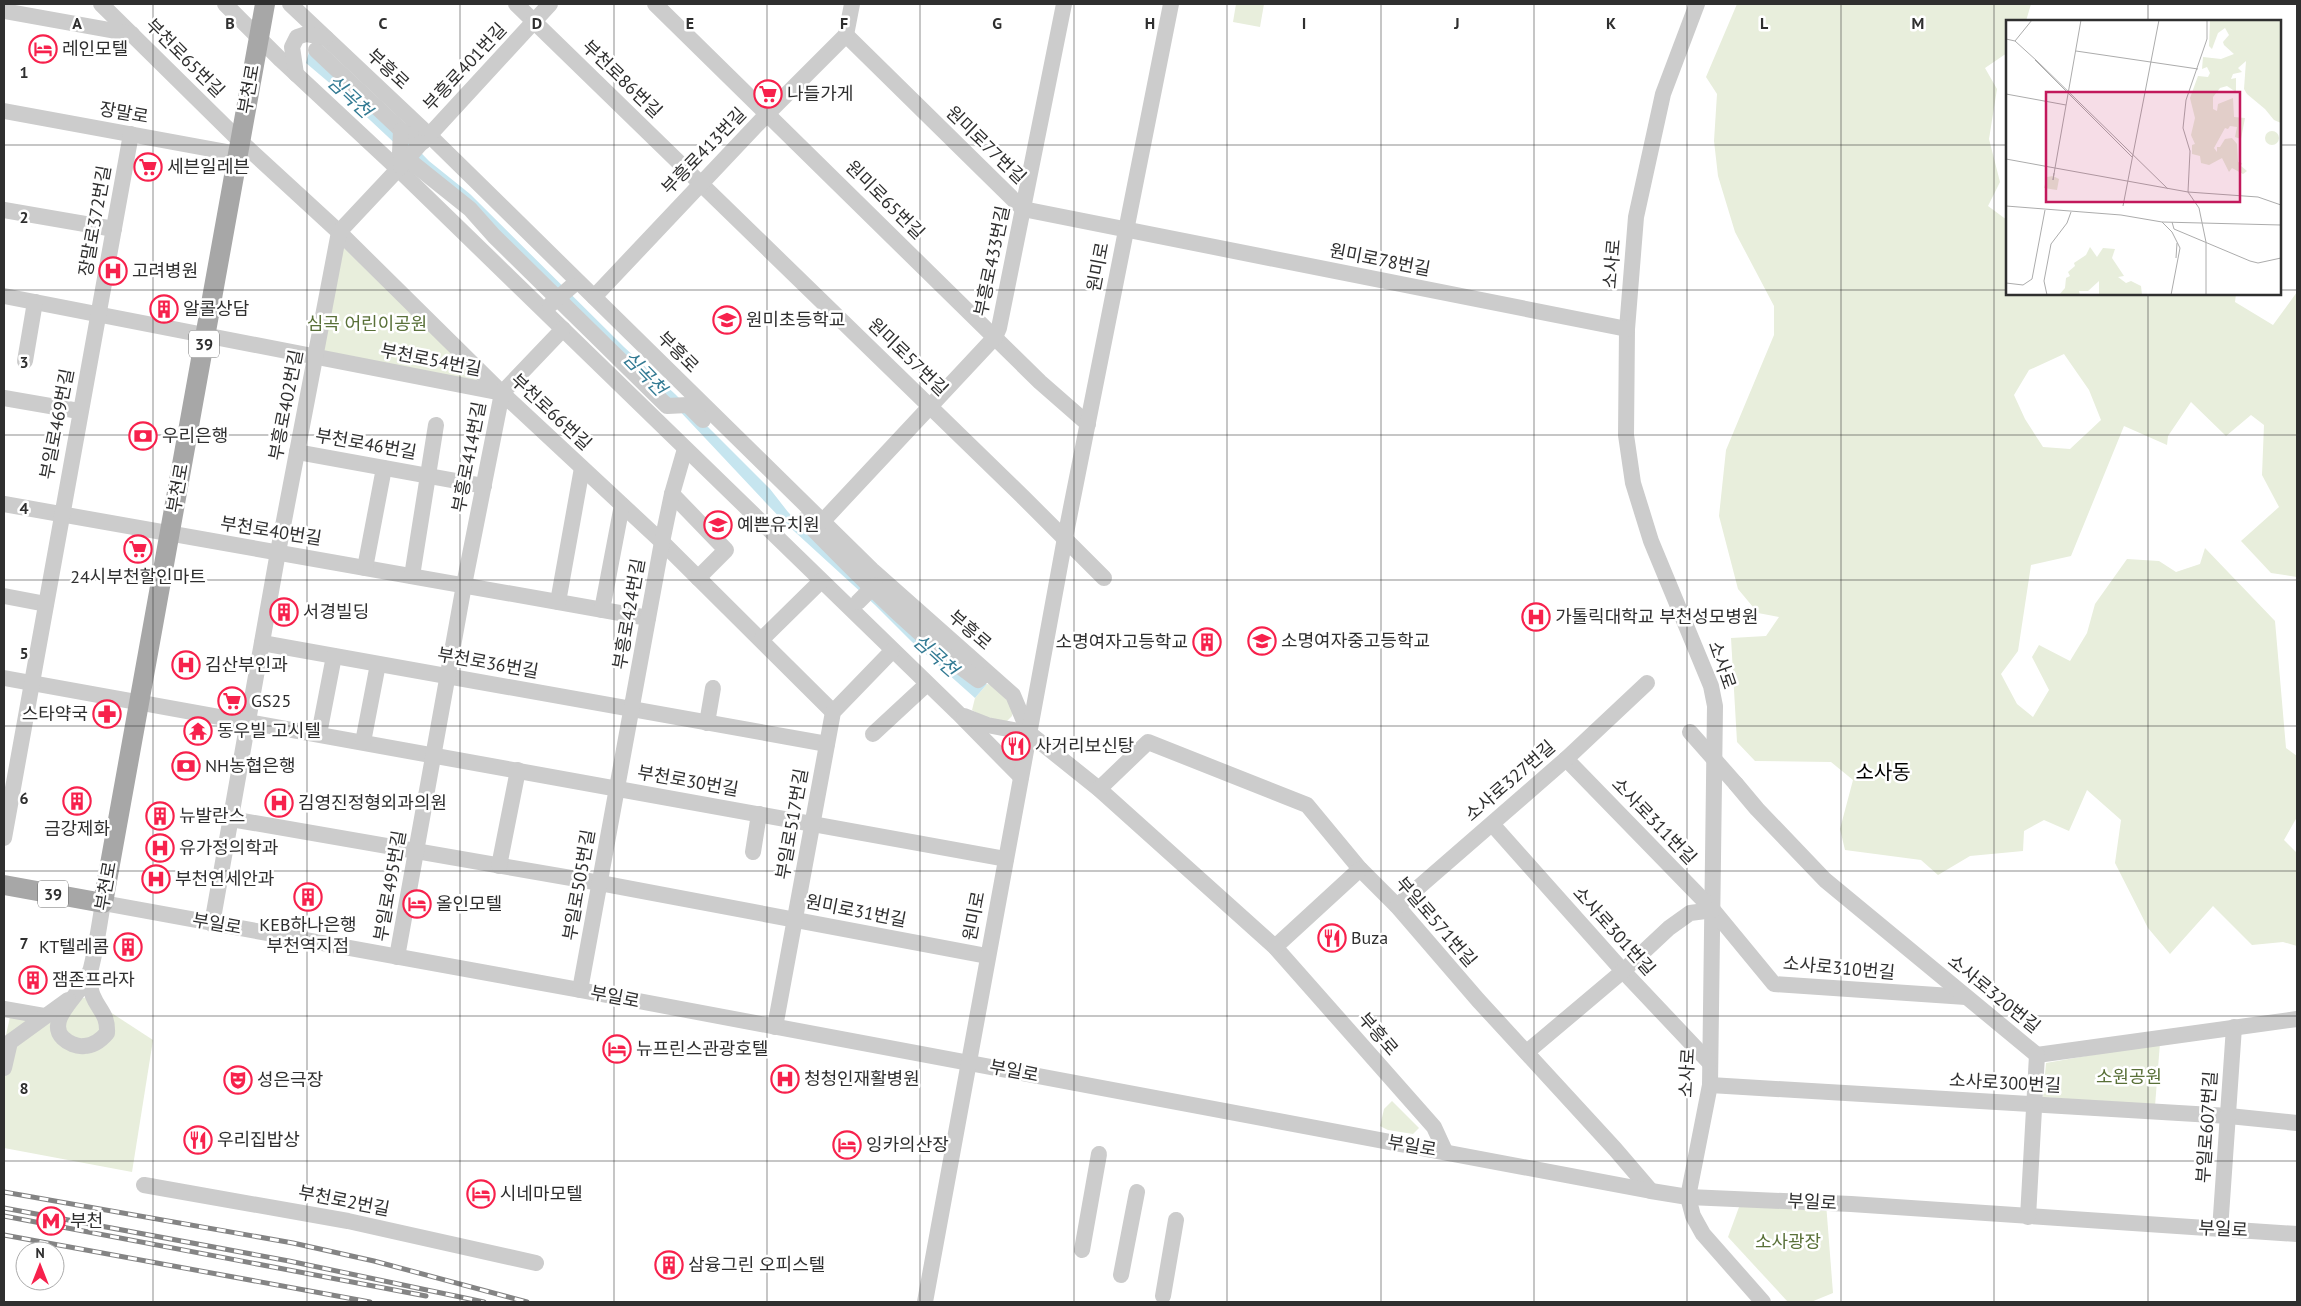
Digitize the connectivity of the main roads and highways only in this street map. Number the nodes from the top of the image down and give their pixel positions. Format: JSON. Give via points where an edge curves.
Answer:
{"nodes":[{"id":1,"x":265,"y":4,"type":"edge"},
{"id":2,"x":4,"y":885,"type":"edge"},
{"id":3,"x":103,"y":903,"type":"joint"}],
"edges":[{"from":1,"to":3,"type":"main road","name":"부천로","number":"39"},
{"from":2,"to":3,"type":"main road","name":"부일로","number":"39"}]}
